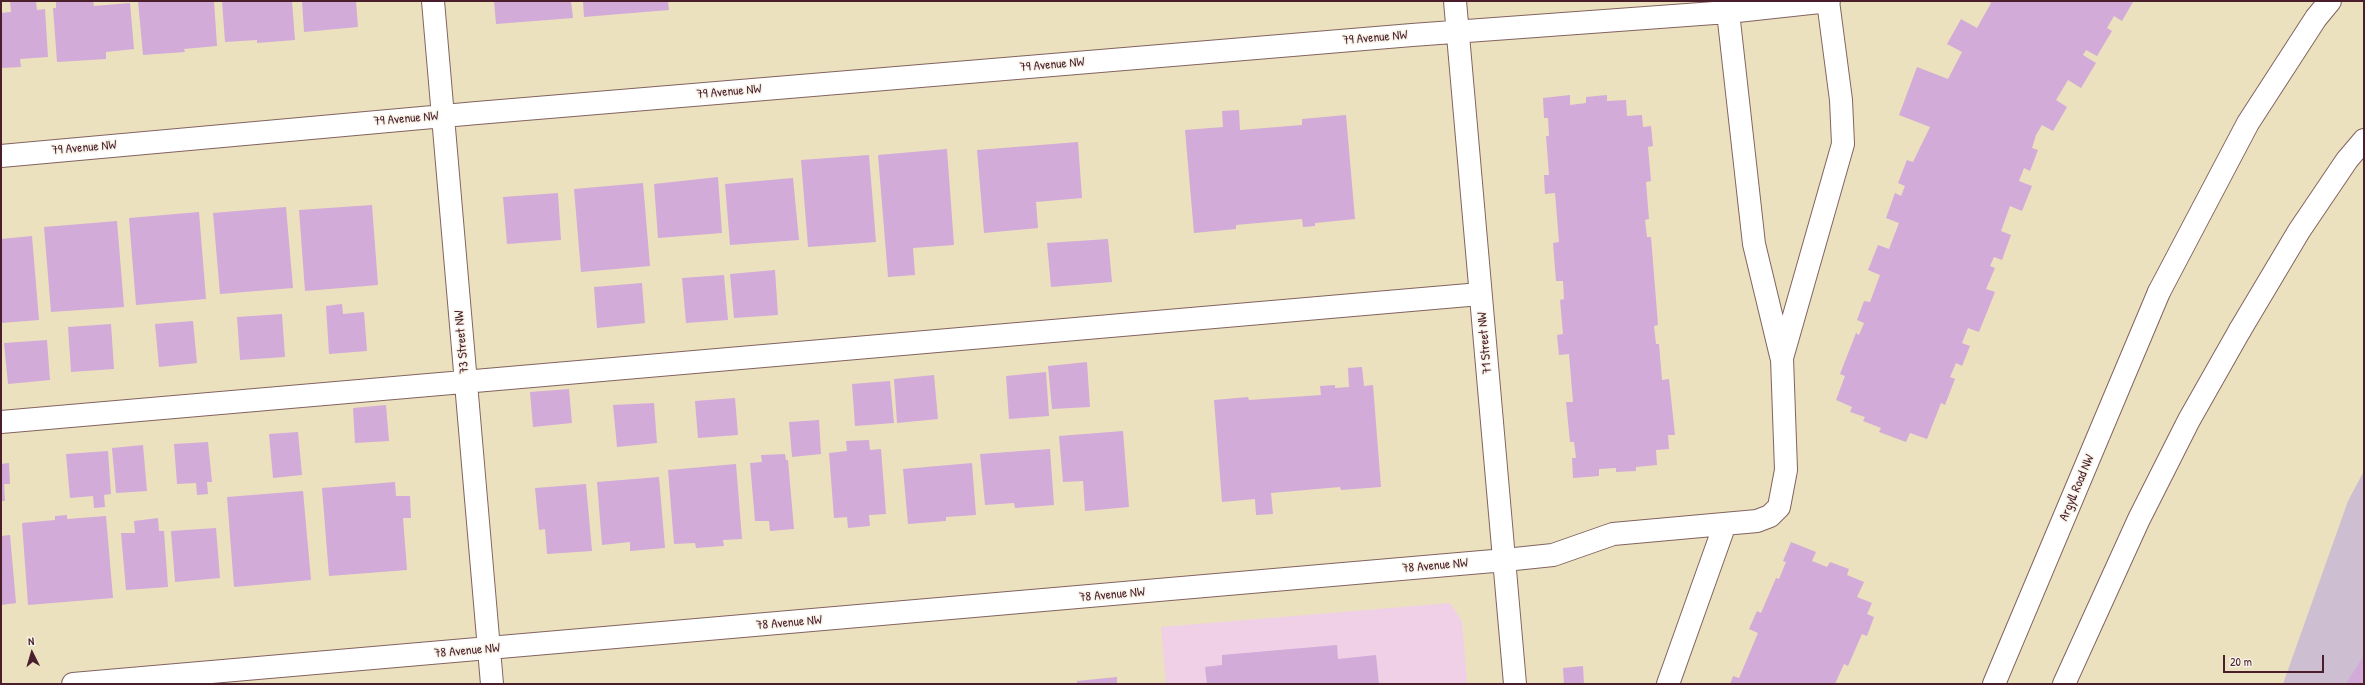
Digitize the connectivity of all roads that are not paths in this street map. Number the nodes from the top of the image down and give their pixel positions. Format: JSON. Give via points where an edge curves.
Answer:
{"nodes":[{"id":1,"x":433,"y":1,"type":"edge"},
{"id":2,"x":1455,"y":1,"type":"edge"},
{"id":3,"x":1829,"y":1,"type":"edge"},
{"id":4,"x":2330,"y":1,"type":"edge"},
{"id":5,"x":1728,"y":12,"type":"junction"},
{"id":6,"x":1458,"y":31,"type":"junction"},
{"id":7,"x":442,"y":116,"type":"junction"},
{"id":8,"x":2364,"y":140,"type":"edge"},
{"id":9,"x":1,"y":156,"type":"edge"},
{"id":10,"x":1480,"y":294,"type":"junction"},
{"id":11,"x":1782,"y":358,"type":"junction"},
{"id":12,"x":466,"y":382,"type":"junction"},
{"id":13,"x":1,"y":422,"type":"edge"},
{"id":14,"x":1725,"y":524,"type":"junction"},
{"id":15,"x":1505,"y":560,"type":"junction"},
{"id":16,"x":489,"y":649,"type":"junction"},
{"id":17,"x":73,"y":684,"type":"edge"},
{"id":18,"x":492,"y":684,"type":"edge"},
{"id":19,"x":1516,"y":684,"type":"edge"},
{"id":20,"x":1668,"y":684,"type":"edge"},
{"id":21,"x":1994,"y":684,"type":"edge"},
{"id":22,"x":2064,"y":684,"type":"edge"}],
"edges":[{"from":1,"to":7,"type":"main road","name":"73 Street NW"},
{"from":2,"to":6,"type":"main road","name":"71 Street NW"},
{"from":3,"to":5,"type":"main road","name":"79 Avenue NW"},
{"from":3,"to":11,"type":"main road","via":[[1841,100],[1843,144]]},
{"from":4,"to":21,"type":"main road","name":"Argyll Road NW","via":[[2316,18],[2248,123],[2159,292]]},
{"from":5,"to":6,"type":"main road","name":"79 Avenue NW"},
{"from":5,"to":11,"type":"main road","via":[[1754,244]]},
{"from":6,"to":7,"type":"main road","name":"79 Avenue NW"},
{"from":6,"to":10,"type":"main road","name":"71 Street NW"},
{"from":7,"to":9,"type":"main road","name":"79 Avenue NW"},
{"from":7,"to":12,"type":"main road","name":"73 Street NW"},
{"from":8,"to":22,"type":"main road","via":[[2347,160],[2299,231],[2189,420],[2139,519]]},
{"from":10,"to":12,"type":"main road"},
{"from":10,"to":15,"type":"main road","name":"71 Street NW"},
{"from":11,"to":14,"type":"main road","name":"78 Avenue NW","via":[[1786,470],[1779,507],[1770,516],[1757,521]]},
{"from":12,"to":13,"type":"main road"},
{"from":12,"to":16,"type":"main road","name":"73 Street NW"},
{"from":14,"to":15,"type":"main road","name":"78 Avenue NW","via":[[1613,534],[1553,556]]},
{"from":14,"to":20,"type":"main road"},
{"from":15,"to":16,"type":"main road","name":"78 Avenue NW"},
{"from":15,"to":19,"type":"main road","name":"71 Street NW"},
{"from":16,"to":17,"type":"main road","name":"78 Avenue NW"},
{"from":16,"to":18,"type":"main road","name":"73 Street NW"}]}
